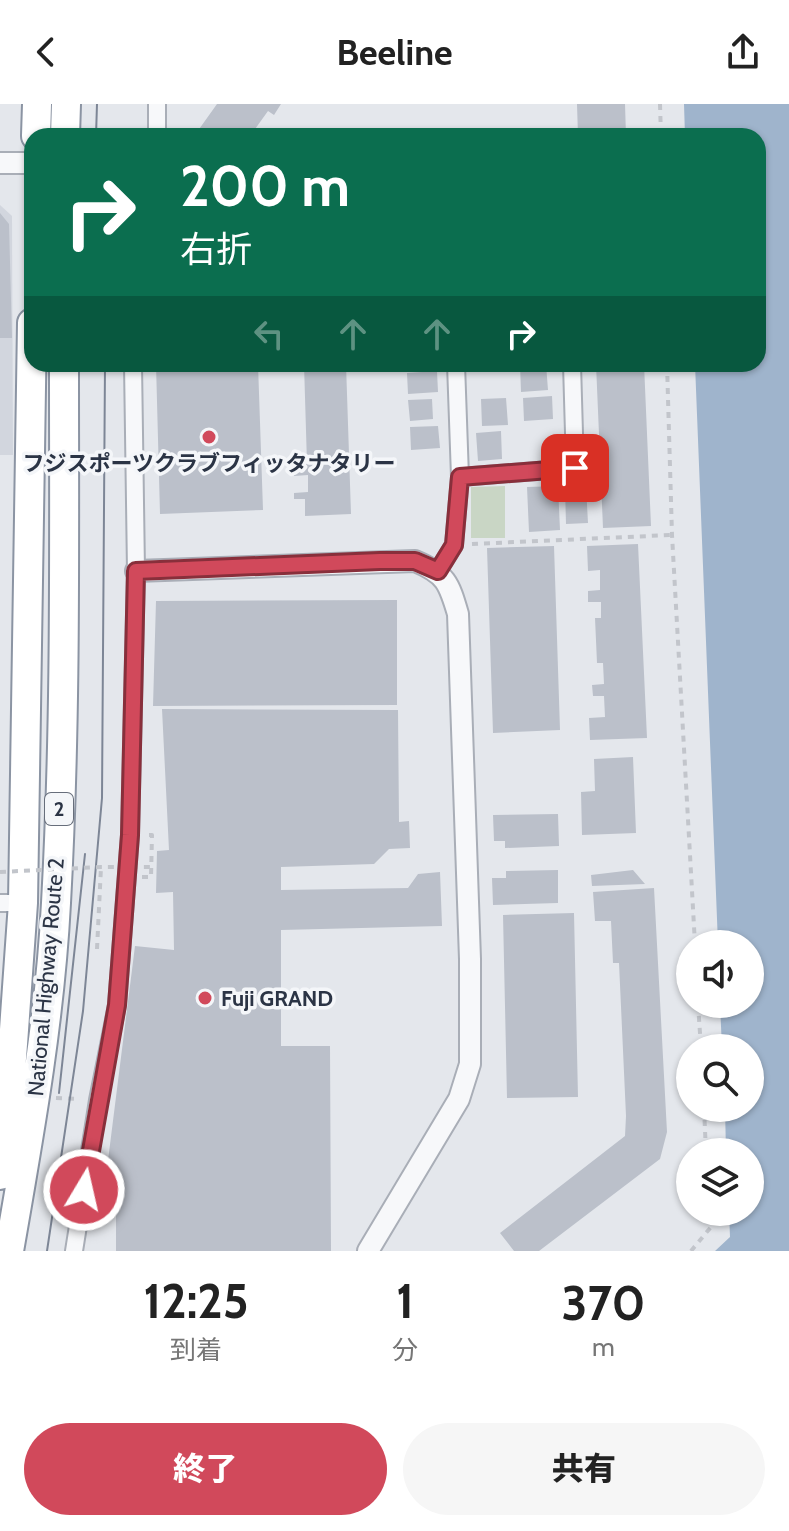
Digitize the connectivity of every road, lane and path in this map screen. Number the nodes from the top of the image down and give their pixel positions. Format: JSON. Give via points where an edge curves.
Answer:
{"nodes":[{"id":1,"x":37,"y":104,"type":"edge"},
{"id":2,"x":66,"y":104,"type":"edge"},
{"id":3,"x":157,"y":104,"type":"edge"},
{"id":4,"x":660,"y":104,"type":"edge"},
{"id":5,"x":36,"y":128,"type":"edge"},
{"id":6,"x":65,"y":128,"type":"edge"},
{"id":7,"x":157,"y":128,"type":"edge"},
{"id":8,"x":661,"y":128,"type":"edge"},
{"id":9,"x":0,"y":163,"type":"edge"},
{"id":10,"x":24,"y":163,"type":"edge"},
{"id":11,"x":30,"y":372,"type":"edge"},
{"id":12,"x":64,"y":372,"type":"edge"},
{"id":13,"x":133,"y":372,"type":"edge"},
{"id":14,"x":456,"y":372,"type":"edge"},
{"id":15,"x":572,"y":372,"type":"edge"},
{"id":16,"x":667,"y":372,"type":"edge"},
{"id":17,"x":460,"y":477,"type":"junction"},
{"id":18,"x":672,"y":535,"type":"junction"},
{"id":19,"x":454,"y":545,"type":"junction"},
{"id":20,"x":136,"y":571,"type":"junction"},
{"id":21,"x":438,"y":571,"type":"junction"},
{"id":22,"x":152,"y":835,"type":"dead end"},
{"id":23,"x":137,"y":863,"type":"dead end"},
{"id":24,"x":101,"y":867,"type":"junction"},
{"id":25,"x":154,"y":867,"type":"junction"},
{"id":26,"x":0,"y":872,"type":"edge"},
{"id":27,"x":151,"y":877,"type":"dead end"},
{"id":28,"x":137,"y":886,"type":"dead end"},
{"id":29,"x":12,"y":903,"type":"edge"},
{"id":30,"x":694,"y":930,"type":"edge"},
{"id":31,"x":97,"y":949,"type":"dead end"},
{"id":32,"x":47,"y":1098,"type":"dead end"},
{"id":33,"x":98,"y":1100,"type":"junction"},
{"id":34,"x":0,"y":1175,"type":"edge"},
{"id":35,"x":711,"y":1226,"type":"edge"},
{"id":36,"x":9,"y":1251,"type":"edge"},
{"id":37,"x":74,"y":1251,"type":"edge"},
{"id":38,"x":368,"y":1251,"type":"edge"},
{"id":39,"x":691,"y":1251,"type":"edge"}],
"edges":[{"from":1,"to":5,"type":"highway"},
{"from":2,"to":6,"type":"highway"},
{"from":3,"to":7,"type":"street"},
{"from":4,"to":8,"type":"path"},
{"from":9,"to":10,"type":"street"},
{"from":11,"to":29,"type":"highway","name":"National Highway Route 2","number":"2"},
{"from":12,"to":36,"type":"highway","name":"National Highway Route 2","number":"2","via":[[56,905],[37,1089]]},
{"from":13,"to":20,"type":"street"},
{"from":14,"to":17,"type":"street"},
{"from":15,"to":17,"type":"street","via":[[575,468]]},
{"from":16,"to":18,"type":"path"},
{"from":17,"to":19,"type":"street"},
{"from":18,"to":19,"type":"path"},
{"from":18,"to":30,"type":"path"},
{"from":19,"to":21,"type":"street"},
{"from":20,"to":21,"type":"street","via":[[380,561],[415,561]]},
{"from":20,"to":33,"type":"street","via":[[128,863],[117,1005]]},
{"from":21,"to":38,"type":"street","via":[[458,614],[470,1064],[459,1099]]},
{"from":22,"to":25,"type":"path"},
{"from":23,"to":28,"type":"path"},
{"from":24,"to":25,"type":"path","bridge":true},
{"from":24,"to":26,"type":"path","bridge":true},
{"from":24,"to":31,"type":"path"},
{"from":25,"to":27,"type":"path"},
{"from":29,"to":34,"type":"highway","name":"National Highway Route 2","number":"2","via":[[10,1086]]},
{"from":32,"to":33,"type":"path"},
{"from":33,"to":37,"type":"street"},
{"from":35,"to":39,"type":"path"}]}
